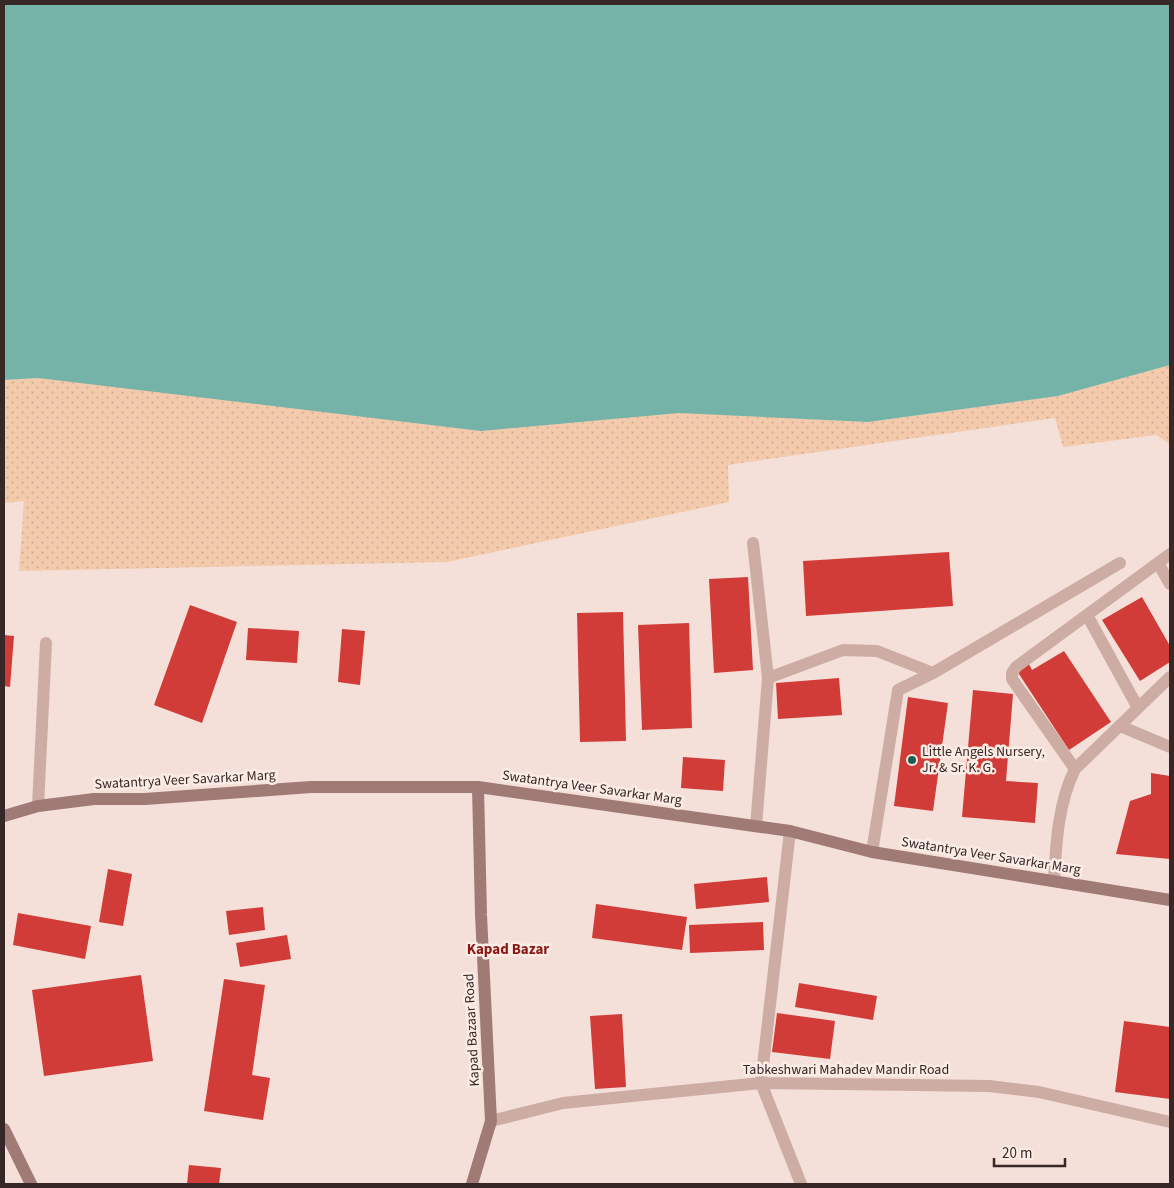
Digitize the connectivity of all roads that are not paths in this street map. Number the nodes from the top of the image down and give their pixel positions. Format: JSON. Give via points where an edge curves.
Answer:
{"nodes":[{"id":1,"x":752,"y":543,"type":"dead end"},
{"id":2,"x":1170,"y":554,"type":"edge"},
{"id":3,"x":1120,"y":563,"type":"dead end"},
{"id":4,"x":1158,"y":563,"type":"junction"},
{"id":5,"x":1170,"y":584,"type":"edge"},
{"id":6,"x":1087,"y":615,"type":"junction"},
{"id":7,"x":46,"y":643,"type":"dead end"},
{"id":8,"x":933,"y":673,"type":"junction"},
{"id":9,"x":1170,"y":676,"type":"edge"},
{"id":10,"x":768,"y":678,"type":"junction"},
{"id":11,"x":1138,"y":708,"type":"junction"},
{"id":12,"x":1120,"y":726,"type":"junction"},
{"id":13,"x":1170,"y":747,"type":"edge"},
{"id":14,"x":1076,"y":769,"type":"junction"},
{"id":15,"x":478,"y":787,"type":"junction"},
{"id":16,"x":38,"y":806,"type":"junction"},
{"id":17,"x":4,"y":816,"type":"edge"},
{"id":18,"x":756,"y":826,"type":"junction"},
{"id":19,"x":790,"y":831,"type":"junction"},
{"id":20,"x":872,"y":852,"type":"junction"},
{"id":21,"x":1054,"y":881,"type":"junction"},
{"id":22,"x":1170,"y":900,"type":"edge"},
{"id":23,"x":761,"y":1083,"type":"junction"},
{"id":24,"x":492,"y":1121,"type":"junction"},
{"id":25,"x":1170,"y":1122,"type":"edge"},
{"id":26,"x":4,"y":1129,"type":"edge"},
{"id":27,"x":31,"y":1184,"type":"edge"},
{"id":28,"x":472,"y":1184,"type":"edge"},
{"id":29,"x":801,"y":1184,"type":"edge"}],
"edges":[{"from":1,"to":10,"type":"street"},
{"from":2,"to":4,"type":"street"},
{"from":3,"to":8,"type":"street"},
{"from":4,"to":5,"type":"street"},
{"from":4,"to":6,"type":"street"},
{"from":6,"to":11,"type":"street"},
{"from":6,"to":14,"type":"street","via":[[1012,673],[1012,679]]},
{"from":7,"to":16,"type":"street"},
{"from":8,"to":10,"type":"street","via":[[877,651],[842,650]]},
{"from":8,"to":20,"type":"street","via":[[898,690]]},
{"from":9,"to":11,"type":"street"},
{"from":10,"to":18,"type":"street"},
{"from":11,"to":12,"type":"street"},
{"from":12,"to":13,"type":"street"},
{"from":12,"to":14,"type":"street"},
{"from":14,"to":21,"type":"street","via":[[1069,782],[1057,839]]},
{"from":15,"to":16,"type":"street","name":"Swatantrya Veer Savarkar Marg","via":[[311,787],[145,800],[94,799]]},
{"from":15,"to":18,"type":"street","name":"Swatantrya Veer Savarkar Marg"},
{"from":15,"to":24,"type":"street","name":"Kapad Bazaar Road"},
{"from":16,"to":17,"type":"street","name":"Swatantrya Veer Savarkar Marg"},
{"from":18,"to":19,"type":"street","name":"Swatantrya Veer Savarkar Marg"},
{"from":19,"to":20,"type":"street","name":"Swatantrya Veer Savarkar Marg"},
{"from":19,"to":23,"type":"street"},
{"from":20,"to":21,"type":"street","name":"Swatantrya Veer Savarkar Marg"},
{"from":21,"to":22,"type":"street","name":"Swatantrya Veer Savarkar Marg"},
{"from":23,"to":24,"type":"street","name":"Tabkeshwari Mahadev Mandir Road","via":[[563,1103]]},
{"from":23,"to":25,"type":"street","name":"Tabkeshwari Mahadev Mandir Road","via":[[989,1086],[1039,1092]]},
{"from":23,"to":29,"type":"street"},
{"from":24,"to":28,"type":"street"},
{"from":26,"to":27,"type":"street"}]}
